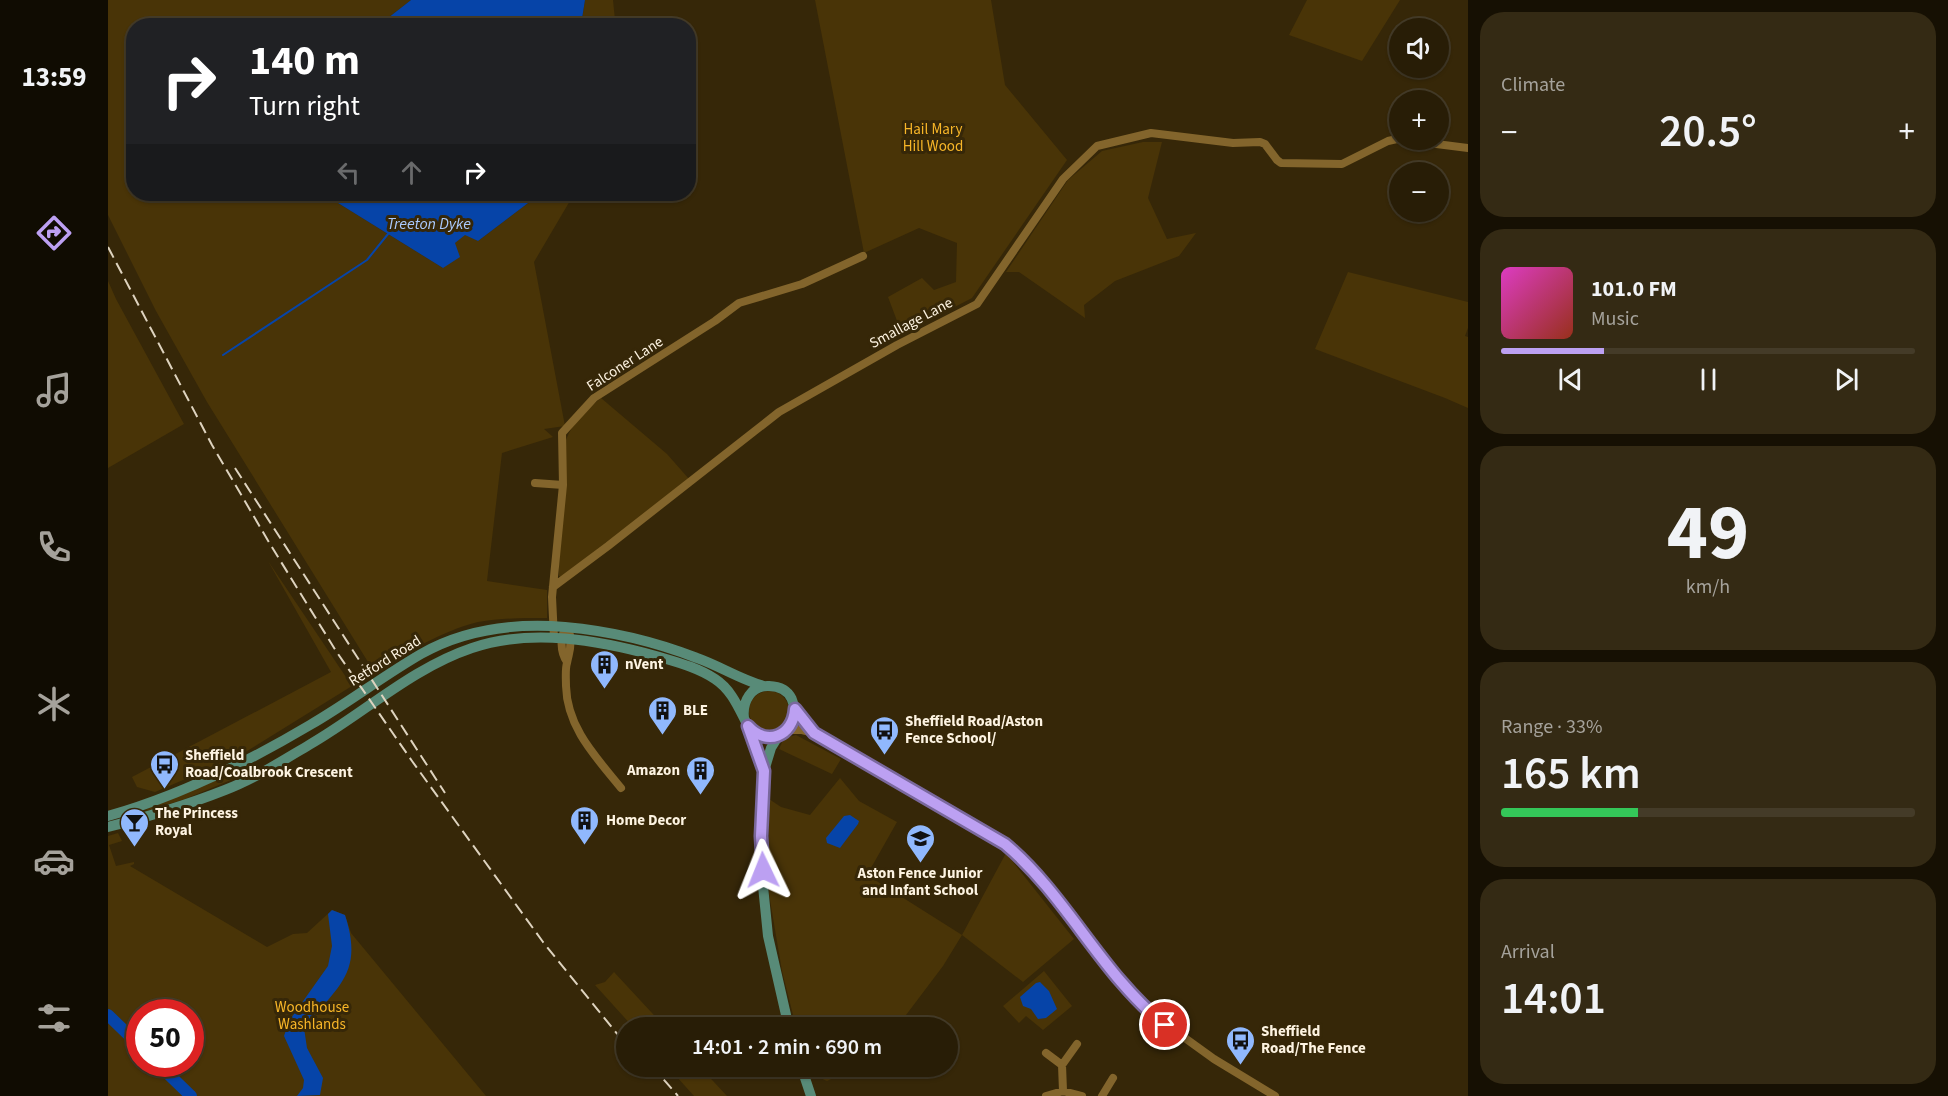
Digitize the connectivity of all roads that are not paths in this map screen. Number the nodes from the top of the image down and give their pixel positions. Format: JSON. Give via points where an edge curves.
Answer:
{"nodes":[{"id":1,"x":1468,"y":148,"type":"edge"},
{"id":2,"x":863,"y":256,"type":"dead end"},
{"id":3,"x":535,"y":483,"type":"dead end"},
{"id":4,"x":563,"y":485,"type":"junction"},
{"id":5,"x":553,"y":587,"type":"junction"},
{"id":6,"x":554,"y":626,"type":"junction"},
{"id":7,"x":566,"y":627,"type":"junction"},
{"id":8,"x":562,"y":639,"type":"junction"},
{"id":9,"x":764,"y":686,"type":"junction"},
{"id":10,"x":795,"y":709,"type":"junction"},
{"id":11,"x":746,"y":722,"type":"junction"},
{"id":12,"x":783,"y":733,"type":"junction"},
{"id":13,"x":814,"y":733,"type":"junction"},
{"id":14,"x":764,"y":771,"type":"junction"},
{"id":15,"x":621,"y":788,"type":"dead end"},
{"id":16,"x":108,"y":816,"type":"edge"},
{"id":17,"x":108,"y":827,"type":"edge"},
{"id":18,"x":786,"y":1017,"type":"edge"},
{"id":19,"x":1077,"y":1044,"type":"dead end"},
{"id":20,"x":1046,"y":1053,"type":"dead end"},
{"id":21,"x":1062,"y":1065,"type":"junction"},
{"id":22,"x":805,"y":1077,"type":"edge"},
{"id":23,"x":1113,"y":1078,"type":"dead end"},
{"id":24,"x":1063,"y":1091,"type":"junction"},
{"id":25,"x":811,"y":1096,"type":"edge"},
{"id":26,"x":1046,"y":1096,"type":"edge"},
{"id":27,"x":1082,"y":1096,"type":"edge"},
{"id":28,"x":1102,"y":1096,"type":"edge"},
{"id":29,"x":1275,"y":1096,"type":"edge"}],
"edges":[{"from":1,"to":5,"type":"street","name":"Smallage Lane","via":[[1388,141],[1342,164],[1281,163],[1260,142],[1233,143],[1151,133],[1097,146],[1063,178],[977,304],[779,412]]},
{"from":2,"to":4,"type":"street","name":"Falconer Lane","via":[[802,284],[740,303],[594,398],[561,435]]},
{"from":3,"to":4,"type":"street"},
{"from":4,"to":5,"type":"street","name":"Falconer Lane"},
{"from":5,"to":6,"type":"street","name":"Falconer Lane"},
{"from":6,"to":7,"type":"main road","name":"Retford Road"},
{"from":6,"to":8,"type":"street","name":"Falconer Lane"},
{"from":6,"to":16,"type":"main road","name":"Retford Road","via":[[503,627],[463,636],[422,654],[252,758],[176,792]]},
{"from":7,"to":8,"type":"street"},
{"from":7,"to":9,"type":"main road","name":"Retford Road","via":[[665,647]]},
{"from":8,"to":11,"type":"main road","name":"Retford Road","via":[[641,652],[701,671],[728,690]]},
{"from":8,"to":15,"type":"street","name":"Falconer Lane","via":[[570,656],[567,690],[571,718],[581,738]]},
{"from":8,"to":17,"type":"main road","name":"Retford Road","via":[[518,639],[475,647],[435,664],[310,745],[226,789]]},
{"from":9,"to":10,"type":"main road","via":[[784,691]]},
{"from":9,"to":11,"type":"main road","via":[[747,698],[743,711]]},
{"from":10,"to":12,"type":"main road","via":[[791,724]]},
{"from":10,"to":13,"type":"street"},
{"from":11,"to":12,"type":"main road","via":[[765,737]]},
{"from":11,"to":14,"type":"main road","name":"Retford Road"},
{"from":12,"to":13,"type":"street"},
{"from":12,"to":14,"type":"main road","name":"Retford Road","via":[[771,748]]},
{"from":13,"to":29,"type":"street","via":[[1005,844],[1039,876],[1129,991],[1153,1015],[1176,1034]]},
{"from":14,"to":18,"type":"main road","name":"Retford Road","via":[[764,896],[768,936]]},
{"from":19,"to":21,"type":"street"},
{"from":20,"to":21,"type":"street"},
{"from":21,"to":24,"type":"street"},
{"from":22,"to":25,"type":"main road"},
{"from":23,"to":28,"type":"street"},
{"from":24,"to":26,"type":"street"},
{"from":24,"to":27,"type":"street"}]}
